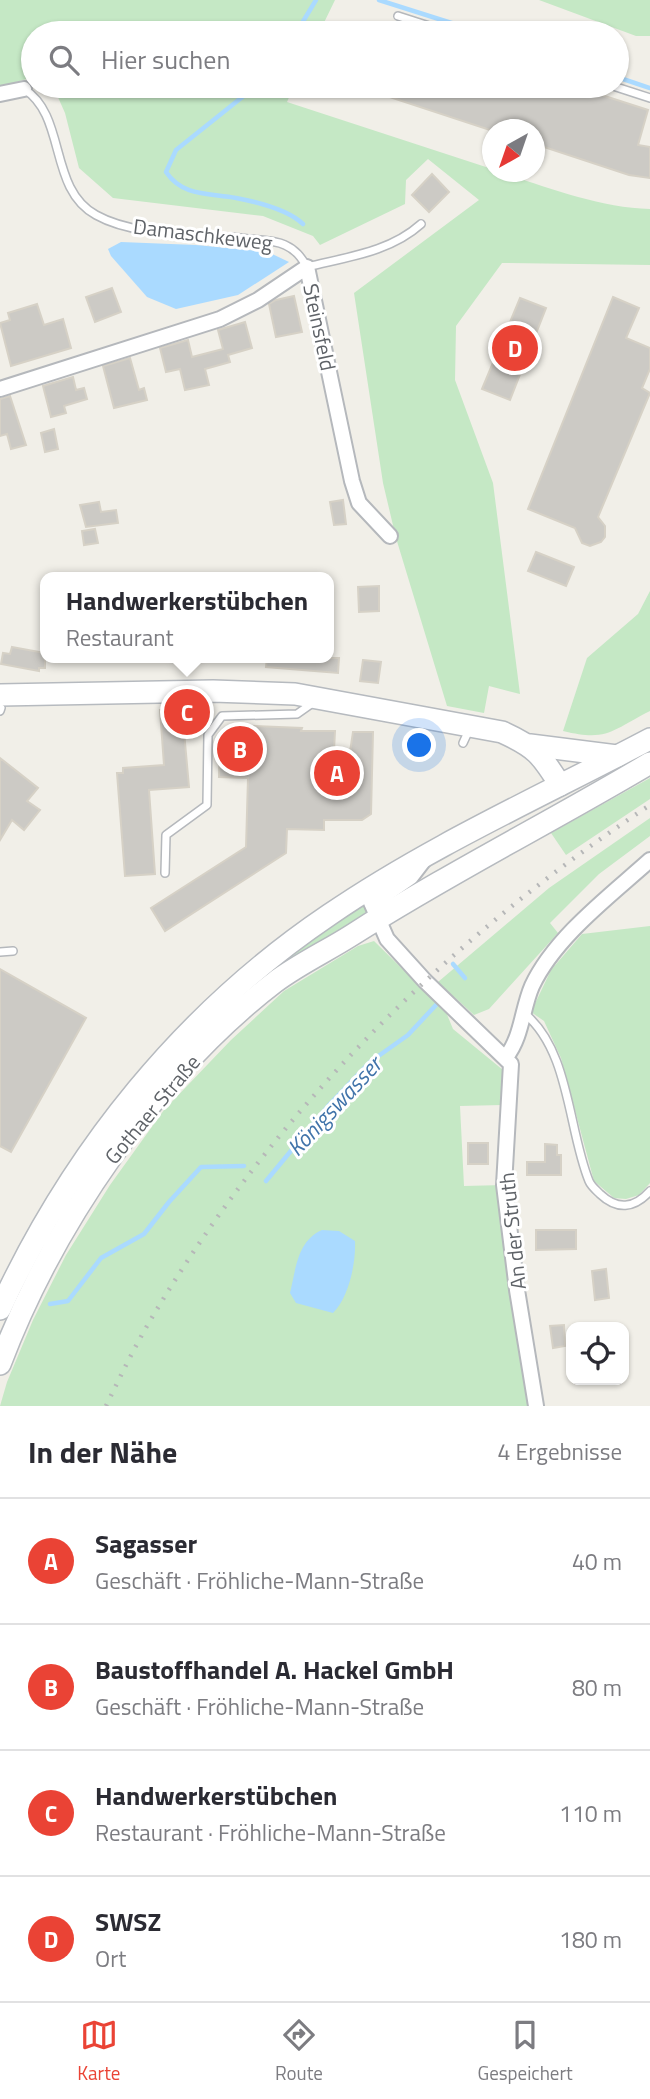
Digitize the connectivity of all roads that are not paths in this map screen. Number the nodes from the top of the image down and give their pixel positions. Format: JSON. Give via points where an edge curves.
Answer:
{"nodes":[{"id":1,"x":398,"y":16,"type":"dead end"},
{"id":2,"x":414,"y":21,"type":"edge"},
{"id":3,"x":21,"y":90,"type":"edge"},
{"id":4,"x":629,"y":91,"type":"edge"},
{"id":5,"x":0,"y":94,"type":"edge"},
{"id":6,"x":36,"y":98,"type":"edge"},
{"id":7,"x":650,"y":98,"type":"edge"},
{"id":8,"x":421,"y":224,"type":"dead end"},
{"id":9,"x":307,"y":267,"type":"junction"},
{"id":10,"x":0,"y":389,"type":"edge"},
{"id":11,"x":390,"y":536,"type":"dead end"},
{"id":12,"x":0,"y":695,"type":"edge"},
{"id":13,"x":321,"y":698,"type":"junction"},
{"id":14,"x":650,"y":739,"type":"edge"},
{"id":15,"x":530,"y":745,"type":"junction"},
{"id":16,"x":617,"y":756,"type":"junction"},
{"id":17,"x":650,"y":763,"type":"edge"},
{"id":18,"x":560,"y":785,"type":"junction"},
{"id":19,"x":573,"y":809,"type":"junction"},
{"id":20,"x":650,"y":860,"type":"edge"},
{"id":21,"x":165,"y":873,"type":"dead end"},
{"id":22,"x":372,"y":904,"type":"junction"},
{"id":23,"x":13,"y":951,"type":"dead end"},
{"id":24,"x":0,"y":952,"type":"edge"},
{"id":25,"x":524,"y":1013,"type":"junction"},
{"id":26,"x":506,"y":1057,"type":"junction"},
{"id":27,"x":650,"y":1191,"type":"edge"},
{"id":28,"x":0,"y":1309,"type":"edge"},
{"id":29,"x":0,"y":1364,"type":"edge"},
{"id":30,"x":536,"y":1406,"type":"edge"}],
"edges":[{"from":1,"to":2,"type":"lane"},
{"from":3,"to":5,"type":"street","name":"Damaschkeweg"},
{"from":4,"to":7,"type":"lane"},
{"from":6,"to":9,"type":"lane","name":"Damaschkeweg","via":[[70,190],[95,215],[145,230],[283,243],[300,254]]},
{"from":8,"to":9,"type":"lane","via":[[390,245]]},
{"from":9,"to":10,"type":"street","name":"Steinsfeld","via":[[220,319]]},
{"from":9,"to":11,"type":"street","name":"Steinsfeld","via":[[352,481],[359,503]]},
{"from":12,"to":13,"type":"main road","via":[[225,691]]},
{"from":13,"to":15,"type":"main road","via":[[467,734],[502,732]]},
{"from":13,"to":21,"type":"lane","via":[[297,714],[222,716],[208,735],[207,805],[166,835]]},
{"from":14,"to":16,"type":"main road","name":"Gothaer Straße"},
{"from":15,"to":16,"type":"main road"},
{"from":15,"to":18,"type":"main road"},
{"from":16,"to":18,"type":"main road","name":"Gothaer Straße"},
{"from":17,"to":19,"type":"main road","name":"Gothaer Straße"},
{"from":18,"to":19,"type":"street"},
{"from":18,"to":22,"type":"main road","name":"Gothaer Straße","via":[[428,854]]},
{"from":19,"to":22,"type":"main road","name":"Gothaer Straße","via":[[456,873]]},
{"from":20,"to":25,"type":"street","via":[[545,963]]},
{"from":22,"to":26,"type":"street","via":[[387,939]]},
{"from":22,"to":28,"type":"main road","name":"Gothaer Straße","via":[[291,942],[173,1048],[73,1175]]},
{"from":22,"to":29,"type":"main road","name":"Gothaer Straße","via":[[261,993],[154,1102],[72,1217]]},
{"from":23,"to":24,"type":"lane"},
{"from":25,"to":26,"type":"street","via":[[514,1048]]},
{"from":25,"to":27,"type":"lane","via":[[539,1025],[556,1061],[590,1184],[610,1204],[626,1206]]},
{"from":26,"to":30,"type":"street","name":"An der Struth","via":[[511,1064],[504,1185]]}]}
